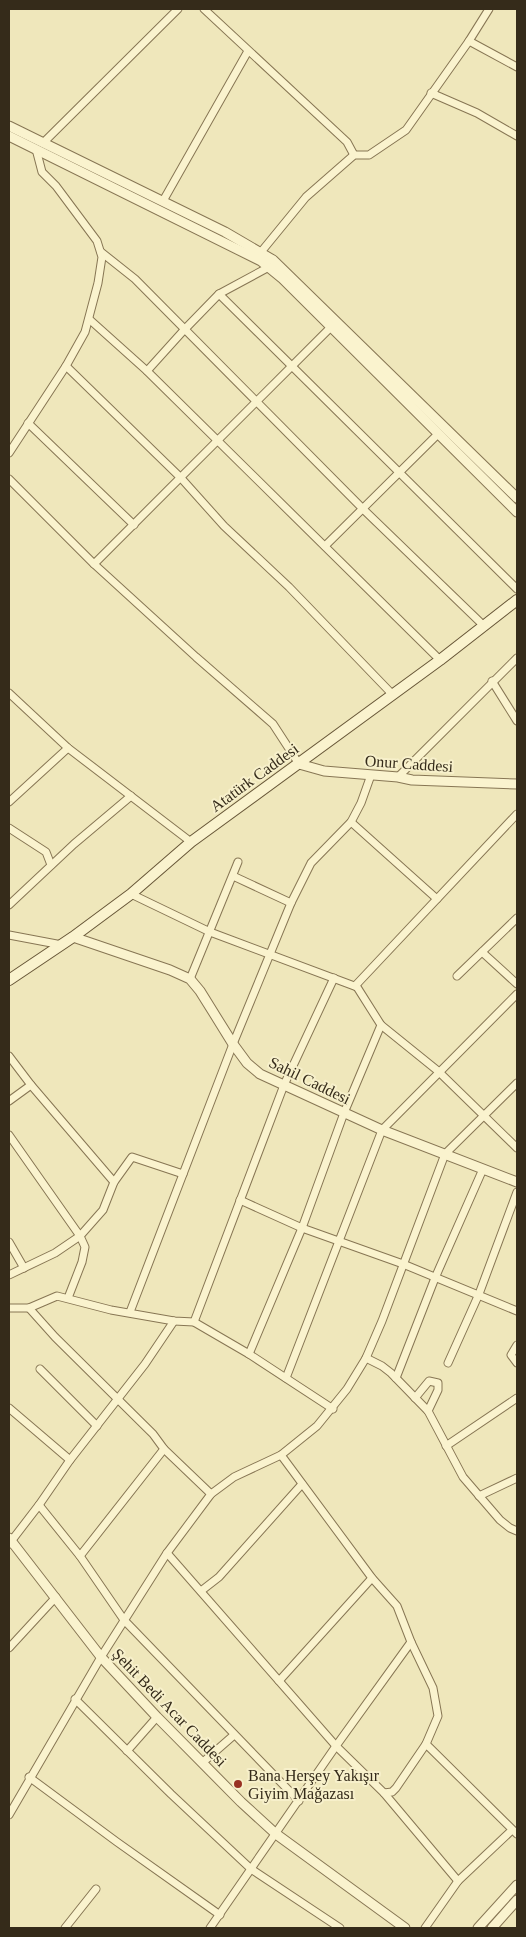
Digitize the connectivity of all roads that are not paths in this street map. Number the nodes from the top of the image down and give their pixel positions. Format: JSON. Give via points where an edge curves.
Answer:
{"nodes":[{"id":1,"x":178,"y":9,"type":"edge"},
{"id":2,"x":204,"y":9,"type":"edge"},
{"id":3,"x":489,"y":9,"type":"edge"},
{"id":4,"x":469,"y":41,"type":"junction"},
{"id":5,"x":248,"y":51,"type":"junction"},
{"id":6,"x":517,"y":67,"type":"edge"},
{"id":7,"x":431,"y":93,"type":"junction"},
{"id":8,"x":9,"y":126,"type":"edge"},
{"id":9,"x":9,"y":136,"type":"edge"},
{"id":10,"x":517,"y":136,"type":"edge"},
{"id":11,"x":40,"y":146,"type":"junction"},
{"id":12,"x":354,"y":155,"type":"junction"},
{"id":13,"x":163,"y":201,"type":"junction"},
{"id":14,"x":101,"y":252,"type":"junction"},
{"id":15,"x":262,"y":252,"type":"junction"},
{"id":16,"x":269,"y":267,"type":"junction"},
{"id":17,"x":219,"y":294,"type":"junction"},
{"id":18,"x":89,"y":319,"type":"junction"},
{"id":19,"x":331,"y":328,"type":"junction"},
{"id":20,"x":184,"y":330,"type":"junction"},
{"id":21,"x":66,"y":366,"type":"junction"},
{"id":22,"x":292,"y":366,"type":"junction"},
{"id":23,"x":147,"y":371,"type":"junction"},
{"id":24,"x":257,"y":400,"type":"junction"},
{"id":25,"x":28,"y":423,"type":"junction"},
{"id":26,"x":438,"y":434,"type":"junction"},
{"id":27,"x":217,"y":441,"type":"junction"},
{"id":28,"x":9,"y":453,"type":"edge"},
{"id":29,"x":400,"y":471,"type":"junction"},
{"id":30,"x":181,"y":478,"type":"junction"},
{"id":31,"x":9,"y":479,"type":"edge"},
{"id":32,"x":517,"y":498,"type":"edge"},
{"id":33,"x":363,"y":509,"type":"junction"},
{"id":34,"x":517,"y":512,"type":"edge"},
{"id":35,"x":134,"y":525,"type":"junction"},
{"id":36,"x":325,"y":546,"type":"junction"},
{"id":37,"x":94,"y":564,"type":"junction"},
{"id":38,"x":517,"y":589,"type":"edge"},
{"id":39,"x":517,"y":600,"type":"edge"},
{"id":40,"x":483,"y":625,"type":"junction"},
{"id":41,"x":517,"y":658,"type":"edge"},
{"id":42,"x":440,"y":660,"type":"junction"},
{"id":43,"x":492,"y":681,"type":"junction"},
{"id":44,"x":392,"y":695,"type":"junction"},
{"id":45,"x":10,"y":697,"type":"edge"},
{"id":46,"x":517,"y":722,"type":"edge"},
{"id":47,"x":68,"y":748,"type":"junction"},
{"id":48,"x":299,"y":764,"type":"junction"},
{"id":49,"x":370,"y":775,"type":"junction"},
{"id":50,"x":398,"y":777,"type":"junction"},
{"id":51,"x":517,"y":784,"type":"edge"},
{"id":52,"x":131,"y":796,"type":"junction"},
{"id":53,"x":9,"y":802,"type":"edge"},
{"id":54,"x":517,"y":814,"type":"edge"},
{"id":55,"x":351,"y":822,"type":"junction"},
{"id":56,"x":9,"y":828,"type":"edge"},
{"id":57,"x":191,"y":842,"type":"junction"},
{"id":58,"x":238,"y":862,"type":"dead end"},
{"id":59,"x":51,"y":865,"type":"junction"},
{"id":60,"x":233,"y":876,"type":"junction"},
{"id":61,"x":130,"y":894,"type":"junction"},
{"id":62,"x":437,"y":899,"type":"junction"},
{"id":63,"x":291,"y":903,"type":"junction"},
{"id":64,"x":9,"y":904,"type":"edge"},
{"id":65,"x":517,"y":918,"type":"edge"},
{"id":66,"x":210,"y":932,"type":"junction"},
{"id":67,"x":9,"y":935,"type":"edge"},
{"id":68,"x":73,"y":937,"type":"junction"},
{"id":69,"x":62,"y":945,"type":"junction"},
{"id":70,"x":482,"y":952,"type":"junction"},
{"id":71,"x":270,"y":955,"type":"junction"},
{"id":72,"x":457,"y":976,"type":"dead end"},
{"id":73,"x":334,"y":978,"type":"junction"},
{"id":74,"x":190,"y":979,"type":"junction"},
{"id":75,"x":9,"y":980,"type":"edge"},
{"id":76,"x":517,"y":984,"type":"edge"},
{"id":77,"x":355,"y":986,"type":"junction"},
{"id":78,"x":517,"y":994,"type":"edge"},
{"id":79,"x":381,"y":1025,"type":"junction"},
{"id":80,"x":232,"y":1044,"type":"junction"},
{"id":81,"x":9,"y":1056,"type":"edge"},
{"id":82,"x":438,"y":1072,"type":"junction"},
{"id":83,"x":517,"y":1083,"type":"edge"},
{"id":84,"x":284,"y":1084,"type":"junction"},
{"id":85,"x":31,"y":1085,"type":"junction"},
{"id":86,"x":9,"y":1101,"type":"edge"},
{"id":87,"x":344,"y":1113,"type":"junction"},
{"id":88,"x":484,"y":1116,"type":"junction"},
{"id":89,"x":382,"y":1130,"type":"junction"},
{"id":90,"x":9,"y":1135,"type":"edge"},
{"id":91,"x":517,"y":1148,"type":"edge"},
{"id":92,"x":444,"y":1154,"type":"junction"},
{"id":93,"x":483,"y":1169,"type":"junction"},
{"id":94,"x":183,"y":1174,"type":"junction"},
{"id":95,"x":114,"y":1182,"type":"junction"},
{"id":96,"x":517,"y":1182,"type":"edge"},
{"id":97,"x":517,"y":1192,"type":"edge"},
{"id":98,"x":240,"y":1200,"type":"junction"},
{"id":99,"x":302,"y":1228,"type":"junction"},
{"id":100,"x":80,"y":1236,"type":"junction"},
{"id":101,"x":338,"y":1240,"type":"junction"},
{"id":102,"x":9,"y":1242,"type":"edge"},
{"id":103,"x":403,"y":1264,"type":"junction"},
{"id":104,"x":24,"y":1268,"type":"junction"},
{"id":105,"x":9,"y":1275,"type":"edge"},
{"id":106,"x":435,"y":1278,"type":"junction"},
{"id":107,"x":478,"y":1294,"type":"junction"},
{"id":108,"x":68,"y":1298,"type":"junction"},
{"id":109,"x":9,"y":1308,"type":"edge"},
{"id":110,"x":29,"y":1308,"type":"junction"},
{"id":111,"x":517,"y":1311,"type":"edge"},
{"id":112,"x":130,"y":1312,"type":"junction"},
{"id":113,"x":174,"y":1321,"type":"junction"},
{"id":114,"x":194,"y":1322,"type":"junction"},
{"id":115,"x":517,"y":1345,"type":"edge"},
{"id":116,"x":249,"y":1354,"type":"junction"},
{"id":117,"x":366,"y":1358,"type":"junction"},
{"id":118,"x":448,"y":1363,"type":"dead end"},
{"id":119,"x":517,"y":1363,"type":"edge"},
{"id":120,"x":40,"y":1369,"type":"dead end"},
{"id":121,"x":286,"y":1378,"type":"junction"},
{"id":122,"x":396,"y":1378,"type":"junction"},
{"id":123,"x":415,"y":1398,"type":"junction"},
{"id":124,"x":517,"y":1398,"type":"edge"},
{"id":125,"x":118,"y":1399,"type":"junction"},
{"id":126,"x":9,"y":1408,"type":"edge"},
{"id":127,"x":333,"y":1409,"type":"junction"},
{"id":128,"x":428,"y":1411,"type":"junction"},
{"id":129,"x":97,"y":1426,"type":"junction"},
{"id":130,"x":446,"y":1446,"type":"junction"},
{"id":131,"x":164,"y":1449,"type":"junction"},
{"id":132,"x":281,"y":1455,"type":"junction"},
{"id":133,"x":70,"y":1460,"type":"junction"},
{"id":134,"x":517,"y":1478,"type":"edge"},
{"id":135,"x":302,"y":1484,"type":"junction"},
{"id":136,"x":211,"y":1494,"type":"junction"},
{"id":137,"x":480,"y":1496,"type":"junction"},
{"id":138,"x":40,"y":1505,"type":"junction"},
{"id":139,"x":517,"y":1531,"type":"edge"},
{"id":140,"x":10,"y":1541,"type":"edge"},
{"id":141,"x":167,"y":1553,"type":"junction"},
{"id":142,"x":80,"y":1556,"type":"junction"},
{"id":143,"x":372,"y":1578,"type":"junction"},
{"id":144,"x":201,"y":1591,"type":"junction"},
{"id":145,"x":56,"y":1598,"type":"junction"},
{"id":146,"x":124,"y":1620,"type":"junction"},
{"id":147,"x":410,"y":1642,"type":"junction"},
{"id":148,"x":9,"y":1648,"type":"edge"},
{"id":149,"x":101,"y":1656,"type":"junction"},
{"id":150,"x":278,"y":1681,"type":"junction"},
{"id":151,"x":75,"y":1699,"type":"junction"},
{"id":152,"x":157,"y":1717,"type":"junction"},
{"id":153,"x":234,"y":1735,"type":"junction"},
{"id":154,"x":426,"y":1744,"type":"junction"},
{"id":155,"x":336,"y":1746,"type":"junction"},
{"id":156,"x":127,"y":1751,"type":"junction"},
{"id":157,"x":202,"y":1763,"type":"junction"},
{"id":158,"x":30,"y":1776,"type":"junction"},
{"id":159,"x":384,"y":1794,"type":"junction"},
{"id":160,"x":299,"y":1801,"type":"junction"},
{"id":161,"x":9,"y":1815,"type":"edge"},
{"id":162,"x":515,"y":1832,"type":"edge"},
{"id":163,"x":276,"y":1834,"type":"junction"},
{"id":164,"x":251,"y":1869,"type":"junction"},
{"id":165,"x":458,"y":1881,"type":"junction"},
{"id":166,"x":517,"y":1884,"type":"edge"},
{"id":167,"x":96,"y":1889,"type":"dead end"},
{"id":168,"x":517,"y":1900,"type":"edge"},
{"id":169,"x":220,"y":1915,"type":"junction"},
{"id":170,"x":65,"y":1928,"type":"edge"},
{"id":171,"x":210,"y":1928,"type":"edge"},
{"id":172,"x":340,"y":1928,"type":"edge"},
{"id":173,"x":405,"y":1928,"type":"edge"},
{"id":174,"x":425,"y":1928,"type":"edge"},
{"id":175,"x":478,"y":1928,"type":"edge"},
{"id":176,"x":492,"y":1928,"type":"edge"}],
"edges":[{"from":1,"to":11,"type":"street"},
{"from":2,"to":5,"type":"street"},
{"from":3,"to":4,"type":"street"},
{"from":4,"to":6,"type":"street"},
{"from":4,"to":7,"type":"street"},
{"from":5,"to":12,"type":"street","via":[[347,142]]},
{"from":5,"to":13,"type":"street"},
{"from":7,"to":10,"type":"street","via":[[477,112]]},
{"from":7,"to":12,"type":"street","via":[[406,130],[370,155]]},
{"from":8,"to":11,"type":"street"},
{"from":9,"to":11,"type":"street"},
{"from":11,"to":13,"type":"street"},
{"from":11,"to":14,"type":"street","via":[[42,172],[56,186]]},
{"from":11,"to":16,"type":"street"},
{"from":12,"to":15,"type":"street","via":[[306,197]]},
{"from":13,"to":15,"type":"street"},
{"from":14,"to":18,"type":"street","via":[[98,283]]},
{"from":14,"to":20,"type":"street","via":[[135,279]]},
{"from":15,"to":32,"type":"street","via":[[284,269]]},
{"from":16,"to":17,"type":"street"},
{"from":16,"to":19,"type":"street"},
{"from":17,"to":20,"type":"street"},
{"from":17,"to":22,"type":"street"},
{"from":18,"to":21,"type":"street"},
{"from":18,"to":23,"type":"street"},
{"from":19,"to":22,"type":"street"},
{"from":19,"to":26,"type":"street"},
{"from":20,"to":23,"type":"street"},
{"from":20,"to":24,"type":"street"},
{"from":21,"to":25,"type":"street"},
{"from":21,"to":30,"type":"street"},
{"from":22,"to":24,"type":"street"},
{"from":22,"to":29,"type":"street"},
{"from":23,"to":27,"type":"street"},
{"from":24,"to":27,"type":"street"},
{"from":24,"to":33,"type":"street"},
{"from":25,"to":28,"type":"street"},
{"from":25,"to":35,"type":"street"},
{"from":26,"to":29,"type":"street"},
{"from":26,"to":34,"type":"street"},
{"from":27,"to":30,"type":"street"},
{"from":27,"to":36,"type":"street"},
{"from":29,"to":33,"type":"street"},
{"from":29,"to":38,"type":"street"},
{"from":30,"to":35,"type":"street"},
{"from":30,"to":44,"type":"street","via":[[224,526],[289,587]]},
{"from":31,"to":37,"type":"street"},
{"from":33,"to":36,"type":"street"},
{"from":33,"to":40,"type":"street"},
{"from":35,"to":37,"type":"street"},
{"from":36,"to":42,"type":"street"},
{"from":37,"to":48,"type":"street","via":[[273,724]]},
{"from":39,"to":40,"type":"main road","name":"Atatürk Caddesi"},
{"from":40,"to":42,"type":"main road","name":"Atatürk Caddesi"},
{"from":41,"to":43,"type":"street"},
{"from":42,"to":44,"type":"main road","name":"Atatürk Caddesi"},
{"from":43,"to":46,"type":"street"},
{"from":43,"to":50,"type":"street"},
{"from":44,"to":48,"type":"main road","name":"Atatürk Caddesi"},
{"from":45,"to":47,"type":"street"},
{"from":47,"to":52,"type":"street"},
{"from":47,"to":53,"type":"street"},
{"from":48,"to":49,"type":"street","name":"Onur Caddesi","via":[[324,771]]},
{"from":48,"to":57,"type":"main road","name":"Atatürk Caddesi"},
{"from":49,"to":50,"type":"street","name":"Onur Caddesi"},
{"from":49,"to":55,"type":"street","via":[[362,803]]},
{"from":50,"to":51,"type":"street","name":"Onur Caddesi"},
{"from":52,"to":57,"type":"street"},
{"from":52,"to":59,"type":"street"},
{"from":54,"to":62,"type":"street"},
{"from":55,"to":62,"type":"street"},
{"from":55,"to":63,"type":"street","via":[[311,862]]},
{"from":56,"to":59,"type":"street","via":[[46,852]]},
{"from":57,"to":61,"type":"main road","name":"Atatürk Caddesi"},
{"from":58,"to":60,"type":"street"},
{"from":59,"to":64,"type":"street"},
{"from":60,"to":63,"type":"street"},
{"from":60,"to":66,"type":"street"},
{"from":61,"to":66,"type":"street"},
{"from":61,"to":68,"type":"main road","name":"Atatürk Caddesi"},
{"from":62,"to":77,"type":"street"},
{"from":63,"to":71,"type":"street"},
{"from":65,"to":70,"type":"street"},
{"from":66,"to":71,"type":"street"},
{"from":66,"to":74,"type":"street"},
{"from":67,"to":69,"type":"street"},
{"from":68,"to":69,"type":"main road","name":"Atatürk Caddesi"},
{"from":68,"to":74,"type":"street","name":"Sahil Caddesi"},
{"from":69,"to":75,"type":"main road","name":"Atatürk Caddesi"},
{"from":70,"to":72,"type":"street"},
{"from":70,"to":76,"type":"street"},
{"from":71,"to":73,"type":"street"},
{"from":71,"to":80,"type":"street"},
{"from":73,"to":77,"type":"street"},
{"from":73,"to":84,"type":"street"},
{"from":74,"to":80,"type":"street","name":"Sahil Caddesi"},
{"from":77,"to":79,"type":"street"},
{"from":78,"to":82,"type":"street"},
{"from":79,"to":82,"type":"street"},
{"from":79,"to":87,"type":"street"},
{"from":80,"to":84,"type":"street","name":"Sahil Caddesi","via":[[260,1074]]},
{"from":80,"to":94,"type":"street"},
{"from":81,"to":85,"type":"street"},
{"from":82,"to":88,"type":"street"},
{"from":82,"to":89,"type":"street"},
{"from":83,"to":88,"type":"street"},
{"from":84,"to":87,"type":"street","name":"Sahil Caddesi"},
{"from":84,"to":98,"type":"street"},
{"from":85,"to":86,"type":"street"},
{"from":85,"to":95,"type":"street"},
{"from":87,"to":89,"type":"street","name":"Sahil Caddesi"},
{"from":87,"to":99,"type":"street"},
{"from":88,"to":91,"type":"street"},
{"from":88,"to":92,"type":"street"},
{"from":89,"to":92,"type":"street","name":"Sahil Caddesi"},
{"from":89,"to":101,"type":"street"},
{"from":90,"to":100,"type":"street"},
{"from":92,"to":93,"type":"street","name":"Sahil Caddesi"},
{"from":92,"to":103,"type":"street"},
{"from":93,"to":96,"type":"street","name":"Sahil Caddesi"},
{"from":93,"to":106,"type":"street"},
{"from":94,"to":95,"type":"street","via":[[132,1157]]},
{"from":94,"to":112,"type":"street"},
{"from":95,"to":100,"type":"street","via":[[103,1210]]},
{"from":97,"to":107,"type":"street"},
{"from":98,"to":99,"type":"street"},
{"from":98,"to":114,"type":"street"},
{"from":99,"to":101,"type":"street"},
{"from":99,"to":116,"type":"street"},
{"from":100,"to":104,"type":"street"},
{"from":100,"to":108,"type":"street","via":[[85,1246],[84,1254]]},
{"from":101,"to":103,"type":"street"},
{"from":101,"to":121,"type":"street"},
{"from":102,"to":104,"type":"street"},
{"from":103,"to":106,"type":"street"},
{"from":103,"to":117,"type":"street"},
{"from":104,"to":105,"type":"street"},
{"from":106,"to":107,"type":"street"},
{"from":106,"to":122,"type":"street"},
{"from":107,"to":111,"type":"street"},
{"from":107,"to":118,"type":"street"},
{"from":108,"to":110,"type":"street","via":[[57,1296]]},
{"from":108,"to":112,"type":"street"},
{"from":109,"to":110,"type":"street"},
{"from":110,"to":125,"type":"street"},
{"from":112,"to":113,"type":"street"},
{"from":113,"to":114,"type":"street"},
{"from":113,"to":125,"type":"street"},
{"from":114,"to":116,"type":"street"},
{"from":115,"to":119,"type":"street","via":[[512,1355]]},
{"from":116,"to":121,"type":"street"},
{"from":117,"to":122,"type":"street"},
{"from":117,"to":127,"type":"street"},
{"from":120,"to":129,"type":"street"},
{"from":121,"to":127,"type":"street"},
{"from":122,"to":123,"type":"street"},
{"from":123,"to":128,"type":"street"},
{"from":123,"to":128,"type":"street","via":[[429,1381],[438,1383]]},
{"from":124,"to":130,"type":"street"},
{"from":125,"to":129,"type":"street"},
{"from":125,"to":131,"type":"street"},
{"from":126,"to":133,"type":"street"},
{"from":127,"to":132,"type":"street"},
{"from":128,"to":130,"type":"street"},
{"from":129,"to":133,"type":"street"},
{"from":130,"to":137,"type":"street","via":[[463,1476]]},
{"from":131,"to":136,"type":"street"},
{"from":131,"to":142,"type":"street"},
{"from":132,"to":135,"type":"street"},
{"from":132,"to":136,"type":"street","via":[[234,1477]]},
{"from":133,"to":138,"type":"street"},
{"from":134,"to":137,"type":"street"},
{"from":135,"to":143,"type":"street"},
{"from":135,"to":144,"type":"street","via":[[219,1577]]},
{"from":136,"to":141,"type":"street"},
{"from":137,"to":139,"type":"street","via":[[500,1520]]},
{"from":138,"to":140,"type":"street"},
{"from":138,"to":142,"type":"street"},
{"from":140,"to":145,"type":"street","name":"Şehit Bedi Acar Caddesi"},
{"from":141,"to":144,"type":"street"},
{"from":141,"to":146,"type":"street"},
{"from":142,"to":146,"type":"street"},
{"from":143,"to":147,"type":"street","via":[[398,1606]]},
{"from":143,"to":150,"type":"street"},
{"from":144,"to":150,"type":"street"},
{"from":145,"to":148,"type":"street"},
{"from":145,"to":149,"type":"street","name":"Şehit Bedi Acar Caddesi"},
{"from":146,"to":149,"type":"street"},
{"from":146,"to":153,"type":"street"},
{"from":147,"to":154,"type":"street","via":[[433,1688],[438,1716]]},
{"from":147,"to":155,"type":"street"},
{"from":149,"to":151,"type":"street"},
{"from":149,"to":152,"type":"street","name":"Şehit Bedi Acar Caddesi"},
{"from":150,"to":155,"type":"street"},
{"from":151,"to":156,"type":"street"},
{"from":151,"to":158,"type":"street"},
{"from":152,"to":156,"type":"street"},
{"from":152,"to":157,"type":"street","name":"Şehit Bedi Acar Caddesi"},
{"from":153,"to":157,"type":"street"},
{"from":153,"to":160,"type":"street"},
{"from":154,"to":159,"type":"street","via":[[396,1788]]},
{"from":154,"to":162,"type":"street"},
{"from":155,"to":159,"type":"street"},
{"from":155,"to":160,"type":"street"},
{"from":156,"to":164,"type":"street"},
{"from":157,"to":163,"type":"street","name":"Şehit Bedi Acar Caddesi"},
{"from":158,"to":161,"type":"street"},
{"from":158,"to":169,"type":"street"},
{"from":159,"to":165,"type":"street"},
{"from":160,"to":163,"type":"street"},
{"from":162,"to":165,"type":"street"},
{"from":163,"to":164,"type":"street"},
{"from":163,"to":173,"type":"street","name":"Şehit Bedi Acar Caddesi"},
{"from":164,"to":169,"type":"street"},
{"from":164,"to":172,"type":"street"},
{"from":165,"to":174,"type":"street"},
{"from":166,"to":175,"type":"street"},
{"from":167,"to":170,"type":"street"},
{"from":168,"to":176,"type":"street"},
{"from":169,"to":171,"type":"street"}]}
